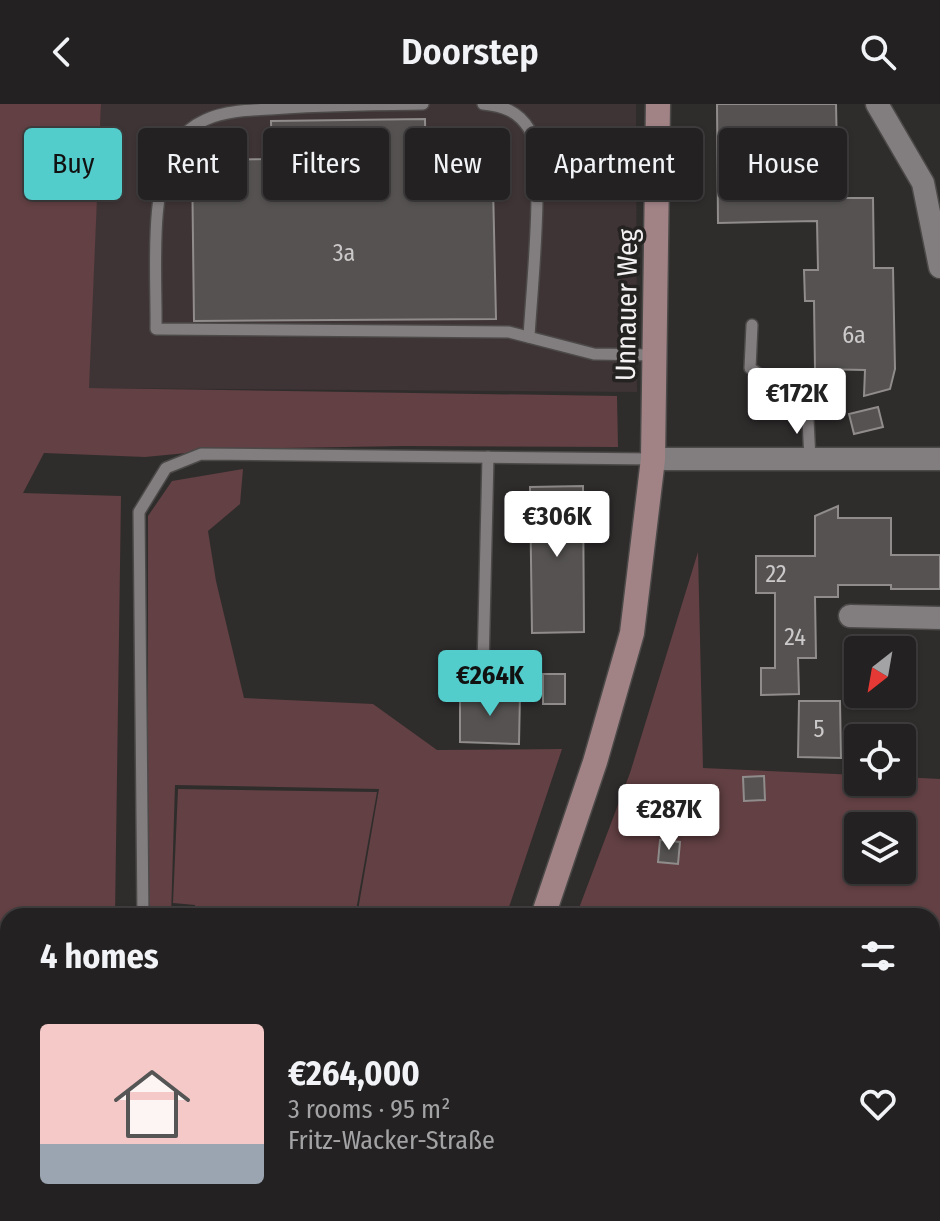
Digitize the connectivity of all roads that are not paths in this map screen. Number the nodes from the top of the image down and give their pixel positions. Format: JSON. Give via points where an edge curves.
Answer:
{"nodes":[{"id":1,"x":423,"y":104,"type":"edge"},
{"id":2,"x":483,"y":104,"type":"edge"},
{"id":3,"x":658,"y":104,"type":"edge"},
{"id":4,"x":877,"y":104,"type":"edge"},
{"id":5,"x":931,"y":180,"type":"edge"},
{"id":6,"x":940,"y":267,"type":"edge"},
{"id":7,"x":752,"y":325,"type":"dead end"},
{"id":8,"x":529,"y":337,"type":"junction"},
{"id":9,"x":655,"y":355,"type":"junction"},
{"id":10,"x":488,"y":457,"type":"junction"},
{"id":11,"x":653,"y":459,"type":"junction"},
{"id":12,"x":810,"y":459,"type":"junction"},
{"id":13,"x":940,"y":459,"type":"edge"},
{"id":14,"x":850,"y":616,"type":"dead end"},
{"id":15,"x":940,"y":618,"type":"edge"},
{"id":16,"x":483,"y":667,"type":"dead end"},
{"id":17,"x":143,"y":908,"type":"edge"},
{"id":18,"x":546,"y":908,"type":"edge"}],
"edges":[{"from":1,"to":8,"type":"lane","via":[[241,111],[190,129],[166,168],[157,209],[156,329],[509,332]]},
{"from":2,"to":8,"type":"lane","via":[[519,115],[531,132],[537,162]]},
{"from":3,"to":9,"type":"street","name":"Unnauer Weg"},
{"from":4,"to":5,"type":"street"},
{"from":5,"to":6,"type":"street"},
{"from":7,"to":12,"type":"lane","via":[[750,368],[804,404]]},
{"from":8,"to":9,"type":"lane","via":[[594,354]]},
{"from":9,"to":11,"type":"street","name":"Unnauer Weg"},
{"from":10,"to":11,"type":"lane"},
{"from":10,"to":16,"type":"lane"},
{"from":10,"to":17,"type":"lane","via":[[201,454],[166,468],[139,512]]},
{"from":11,"to":12,"type":"street"},
{"from":11,"to":18,"type":"street","name":"Unnauer Weg","via":[[632,633]]},
{"from":12,"to":13,"type":"street"},
{"from":14,"to":15,"type":"street"}]}
